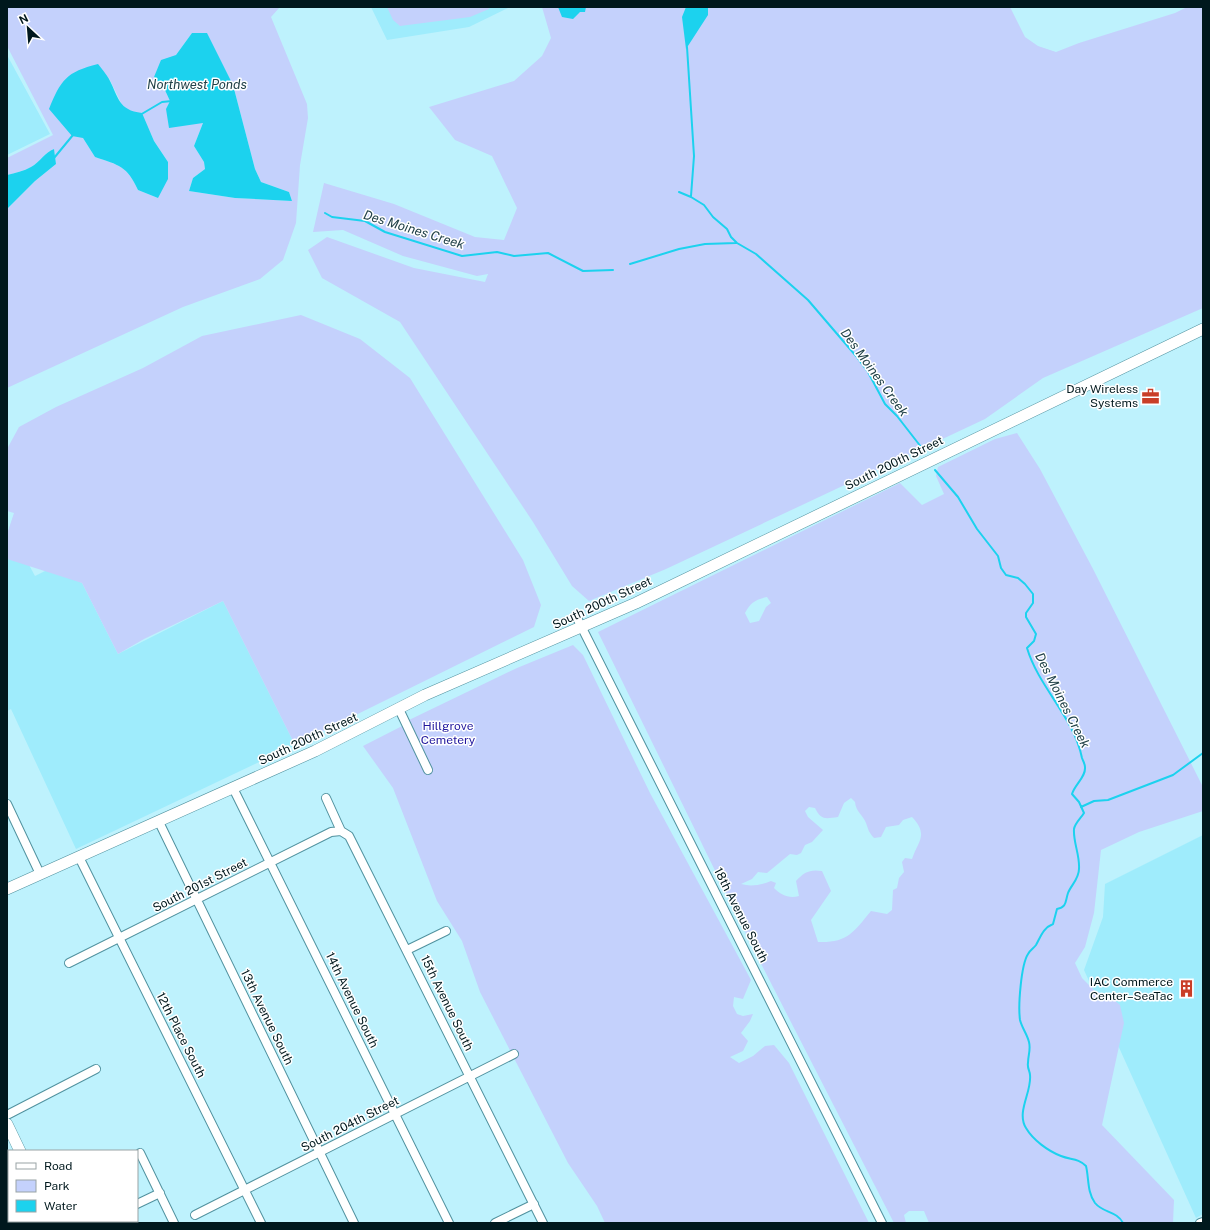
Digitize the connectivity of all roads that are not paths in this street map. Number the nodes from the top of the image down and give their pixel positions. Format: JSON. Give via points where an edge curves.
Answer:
{"nodes":[{"id":1,"x":1203,"y":329,"type":"edge"},
{"id":2,"x":581,"y":623,"type":"junction"},
{"id":3,"x":399,"y":709,"type":"junction"},
{"id":4,"x":428,"y":770,"type":"dead end"},
{"id":5,"x":233,"y":788,"type":"junction"},
{"id":6,"x":326,"y":798,"type":"dead end"},
{"id":7,"x":7,"y":804,"type":"edge"},
{"id":8,"x":159,"y":822,"type":"junction"},
{"id":9,"x":341,"y":831,"type":"junction"},
{"id":10,"x":79,"y":857,"type":"junction"},
{"id":11,"x":270,"y":863,"type":"junction"},
{"id":12,"x":40,"y":874,"type":"junction"},
{"id":13,"x":7,"y":889,"type":"edge"},
{"id":14,"x":196,"y":900,"type":"junction"},
{"id":15,"x":446,"y":931,"type":"dead end"},
{"id":16,"x":118,"y":938,"type":"junction"},
{"id":17,"x":407,"y":950,"type":"junction"},
{"id":18,"x":69,"y":963,"type":"dead end"},
{"id":19,"x":514,"y":1054,"type":"dead end"},
{"id":20,"x":96,"y":1068,"type":"dead end"},
{"id":21,"x":470,"y":1077,"type":"junction"},
{"id":22,"x":7,"y":1115,"type":"edge"},
{"id":23,"x":395,"y":1115,"type":"junction"},
{"id":24,"x":7,"y":1124,"type":"edge"},
{"id":25,"x":20,"y":1150,"type":"edge"},
{"id":26,"x":140,"y":1153,"type":"dead end"},
{"id":27,"x":319,"y":1153,"type":"junction"},
{"id":28,"x":245,"y":1189,"type":"junction"},
{"id":29,"x":160,"y":1193,"type":"junction"},
{"id":30,"x":138,"y":1204,"type":"edge"},
{"id":31,"x":534,"y":1204,"type":"junction"},
{"id":32,"x":195,"y":1215,"type":"dead end"},
{"id":33,"x":1203,"y":1222,"type":"edge"},
{"id":34,"x":174,"y":1223,"type":"edge"},
{"id":35,"x":262,"y":1223,"type":"edge"},
{"id":36,"x":354,"y":1223,"type":"edge"},
{"id":37,"x":449,"y":1223,"type":"edge"},
{"id":38,"x":495,"y":1223,"type":"edge"},
{"id":39,"x":543,"y":1223,"type":"edge"},
{"id":40,"x":882,"y":1223,"type":"edge"},
{"id":41,"x":1200,"y":1223,"type":"edge"}],
"edges":[{"from":1,"to":2,"type":"main road","name":"South 200th Street"},
{"from":2,"to":3,"type":"main road","name":"South 200th Street"},
{"from":2,"to":40,"type":"street","name":"18th Avenue South"},
{"from":3,"to":4,"type":"street"},
{"from":3,"to":5,"type":"main road","name":"South 200th Street","via":[[350,735]]},
{"from":5,"to":8,"type":"main road","name":"South 200th Street"},
{"from":5,"to":11,"type":"street","name":"14th Avenue South"},
{"from":6,"to":9,"type":"street","name":"15th Avenue South"},
{"from":7,"to":12,"type":"street"},
{"from":8,"to":10,"type":"main road","name":"South 200th Street"},
{"from":8,"to":14,"type":"street","name":"13th Avenue South"},
{"from":9,"to":11,"type":"street","name":"South 201st Street","via":[[332,832]]},
{"from":9,"to":17,"type":"street","name":"15th Avenue South","via":[[349,836]]},
{"from":10,"to":12,"type":"main road","name":"South 200th Street"},
{"from":10,"to":16,"type":"street","name":"12th Place South"},
{"from":11,"to":14,"type":"street","name":"South 201st Street"},
{"from":11,"to":23,"type":"street","name":"14th Avenue South"},
{"from":12,"to":13,"type":"main road","name":"South 200th Street"},
{"from":14,"to":16,"type":"street","name":"South 201st Street"},
{"from":14,"to":27,"type":"street","name":"13th Avenue South"},
{"from":15,"to":17,"type":"street"},
{"from":16,"to":18,"type":"street","name":"South 201st Street"},
{"from":16,"to":28,"type":"street","name":"12th Place South"},
{"from":17,"to":21,"type":"street","name":"15th Avenue South"},
{"from":19,"to":21,"type":"street","name":"South 204th Street"},
{"from":20,"to":22,"type":"street"},
{"from":21,"to":23,"type":"street","name":"South 204th Street"},
{"from":21,"to":31,"type":"street","name":"15th Avenue South"},
{"from":23,"to":27,"type":"street","name":"South 204th Street"},
{"from":23,"to":37,"type":"street","name":"14th Avenue South"},
{"from":24,"to":25,"type":"main road"},
{"from":26,"to":29,"type":"street"},
{"from":27,"to":28,"type":"street","name":"South 204th Street"},
{"from":27,"to":36,"type":"street","name":"13th Avenue South"},
{"from":28,"to":32,"type":"street","name":"South 204th Street"},
{"from":28,"to":35,"type":"street","name":"12th Place South"},
{"from":29,"to":30,"type":"street"},
{"from":29,"to":34,"type":"street"},
{"from":31,"to":38,"type":"street"},
{"from":31,"to":39,"type":"street","name":"15th Avenue South"},
{"from":33,"to":41,"type":"street"}]}
